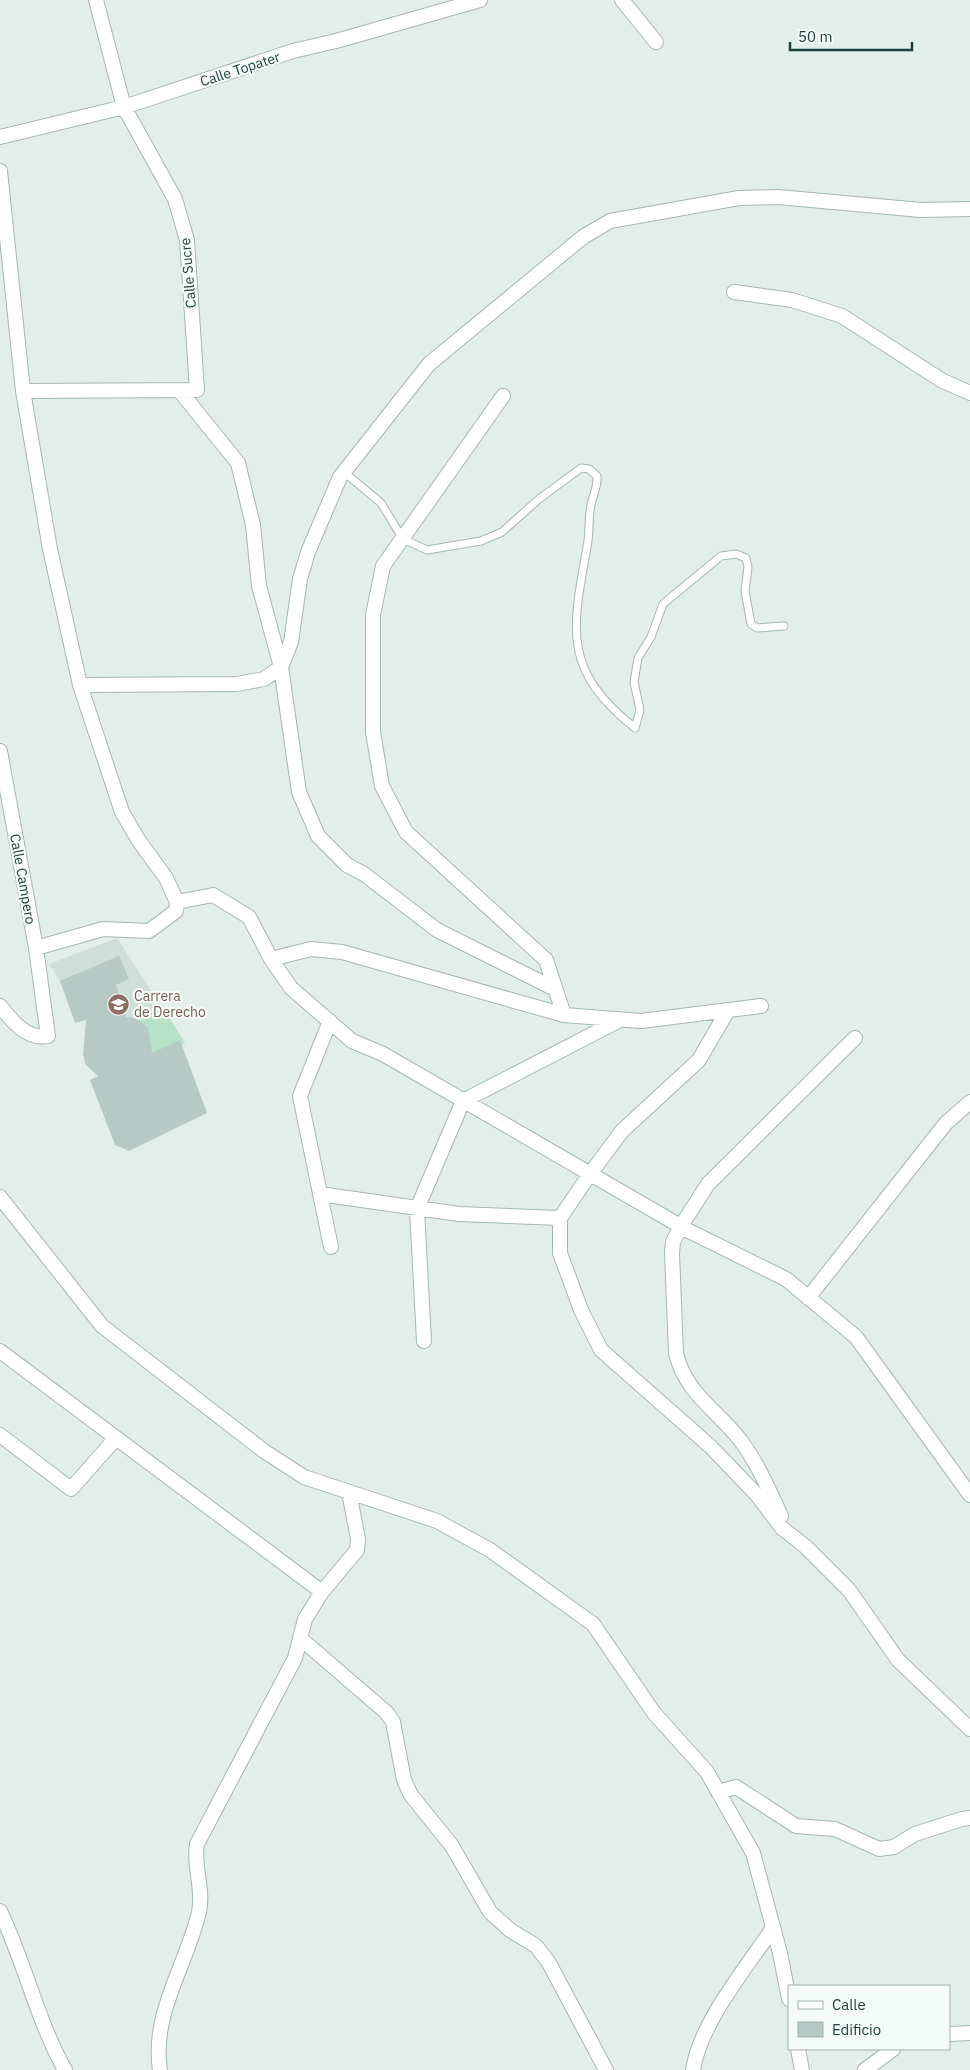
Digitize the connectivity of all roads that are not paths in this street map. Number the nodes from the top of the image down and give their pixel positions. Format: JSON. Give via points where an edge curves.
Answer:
{"nodes":[{"id":1,"x":96,"y":0,"type":"edge"},
{"id":2,"x":480,"y":0,"type":"edge"},
{"id":3,"x":622,"y":0,"type":"edge"},
{"id":4,"x":656,"y":42,"type":"dead end"},
{"id":5,"x":124,"y":107,"type":"junction"},
{"id":6,"x":0,"y":137,"type":"edge"},
{"id":7,"x":0,"y":172,"type":"edge"},
{"id":8,"x":970,"y":209,"type":"edge"},
{"id":9,"x":734,"y":292,"type":"dead end"},
{"id":10,"x":179,"y":390,"type":"junction"},
{"id":11,"x":23,"y":392,"type":"junction"},
{"id":12,"x":970,"y":393,"type":"edge"},
{"id":13,"x":503,"y":396,"type":"dead end"},
{"id":14,"x":344,"y":472,"type":"junction"},
{"id":15,"x":403,"y":539,"type":"junction"},
{"id":16,"x":784,"y":626,"type":"dead end"},
{"id":17,"x":281,"y":667,"type":"junction"},
{"id":18,"x":80,"y":685,"type":"junction"},
{"id":19,"x":0,"y":751,"type":"edge"},
{"id":20,"x":177,"y":902,"type":"junction"},
{"id":21,"x":36,"y":948,"type":"junction"},
{"id":22,"x":271,"y":960,"type":"junction"},
{"id":23,"x":555,"y":989,"type":"junction"},
{"id":24,"x":0,"y":1006,"type":"edge"},
{"id":25,"x":761,"y":1006,"type":"dead end"},
{"id":26,"x":728,"y":1010,"type":"junction"},
{"id":27,"x":564,"y":1016,"type":"junction"},
{"id":28,"x":620,"y":1020,"type":"junction"},
{"id":29,"x":330,"y":1021,"type":"junction"},
{"id":30,"x":855,"y":1038,"type":"dead end"},
{"id":31,"x":463,"y":1101,"type":"junction"},
{"id":32,"x":970,"y":1102,"type":"edge"},
{"id":33,"x":590,"y":1174,"type":"junction"},
{"id":34,"x":320,"y":1194,"type":"junction"},
{"id":35,"x":1,"y":1200,"type":"edge"},
{"id":36,"x":417,"y":1209,"type":"junction"},
{"id":37,"x":560,"y":1218,"type":"junction"},
{"id":38,"x":681,"y":1226,"type":"junction"},
{"id":39,"x":331,"y":1247,"type":"dead end"},
{"id":40,"x":808,"y":1298,"type":"junction"},
{"id":41,"x":424,"y":1341,"type":"dead end"},
{"id":42,"x":0,"y":1351,"type":"edge"},
{"id":43,"x":0,"y":1435,"type":"edge"},
{"id":44,"x":116,"y":1438,"type":"junction"},
{"id":45,"x":349,"y":1492,"type":"junction"},
{"id":46,"x":970,"y":1495,"type":"edge"},
{"id":47,"x":788,"y":1533,"type":"junction"},
{"id":48,"x":322,"y":1592,"type":"junction"},
{"id":49,"x":300,"y":1638,"type":"junction"},
{"id":50,"x":970,"y":1729,"type":"edge"},
{"id":51,"x":718,"y":1792,"type":"junction"},
{"id":52,"x":970,"y":1818,"type":"edge"},
{"id":53,"x":0,"y":1911,"type":"edge"},
{"id":54,"x":773,"y":1928,"type":"junction"},
{"id":55,"x":788,"y":1995,"type":"edge"},
{"id":56,"x":970,"y":2033,"type":"edge"},
{"id":57,"x":950,"y":2034,"type":"edge"},
{"id":58,"x":798,"y":2050,"type":"edge"},
{"id":59,"x":892,"y":2050,"type":"edge"},
{"id":60,"x":65,"y":2070,"type":"edge"},
{"id":61,"x":160,"y":2070,"type":"edge"},
{"id":62,"x":606,"y":2070,"type":"edge"},
{"id":63,"x":693,"y":2070,"type":"edge"},
{"id":64,"x":802,"y":2070,"type":"edge"},
{"id":65,"x":865,"y":2070,"type":"edge"}],
"edges":[{"from":1,"to":5,"type":"street","name":"Calle Sucre"},
{"from":2,"to":5,"type":"street","name":"Calle Topater","via":[[293,51]]},
{"from":3,"to":4,"type":"street"},
{"from":5,"to":6,"type":"street","name":"Calle Topater"},
{"from":5,"to":10,"type":"street","name":"Calle Sucre","via":[[176,199],[187,240],[197,390]]},
{"from":7,"to":11,"type":"street"},
{"from":8,"to":14,"type":"street","via":[[921,210],[778,197],[739,198],[610,221],[583,237],[429,364]]},
{"from":9,"to":12,"type":"street","via":[[792,300],[842,316],[941,380]]},
{"from":10,"to":11,"type":"street","name":"Calle Sucre"},
{"from":10,"to":17,"type":"street","via":[[238,463],[253,525],[259,586]]},
{"from":11,"to":18,"type":"street","via":[[50,550]]},
{"from":13,"to":15,"type":"street"},
{"from":14,"to":15,"type":"lane","via":[[380,503]]},
{"from":14,"to":17,"type":"street","via":[[308,552],[300,579],[291,642]]},
{"from":15,"to":16,"type":"lane","via":[[427,550],[481,541],[502,532],[538,499],[581,468],[589,469],[597,476],[598,487],[591,504],[577,610],[577,643],[584,674],[602,698],[635,728],[640,710],[634,682],[638,658],[651,637],[663,604],[721,556],[736,554],[746,558],[745,591],[751,624],[757,628]]},
{"from":15,"to":23,"type":"street","via":[[383,566],[374,615],[373,732],[382,786],[406,832],[546,960]]},
{"from":17,"to":18,"type":"street","via":[[264,679],[237,684]]},
{"from":17,"to":23,"type":"street","via":[[299,792],[318,836],[347,864],[437,930]]},
{"from":18,"to":20,"type":"street","via":[[122,812],[166,878]]},
{"from":19,"to":21,"type":"street","name":"Calle Campero"},
{"from":20,"to":21,"type":"street","via":[[176,911],[149,931],[103,929]]},
{"from":20,"to":22,"type":"street","via":[[213,895],[233,906],[249,917]]},
{"from":21,"to":24,"type":"street","name":"Calle Campero","via":[[48,1036],[38,1038],[26,1034]]},
{"from":22,"to":27,"type":"street","via":[[311,949],[342,952]]},
{"from":22,"to":29,"type":"street","via":[[291,988]]},
{"from":23,"to":27,"type":"street"},
{"from":25,"to":26,"type":"street"},
{"from":26,"to":28,"type":"street","via":[[642,1021]]},
{"from":26,"to":33,"type":"street","via":[[700,1060],[622,1131]]},
{"from":27,"to":28,"type":"street"},
{"from":28,"to":31,"type":"street"},
{"from":29,"to":31,"type":"street","via":[[352,1041],[383,1054]]},
{"from":29,"to":34,"type":"street","via":[[300,1096]]},
{"from":30,"to":38,"type":"street","via":[[708,1184]]},
{"from":31,"to":33,"type":"street"},
{"from":31,"to":36,"type":"street"},
{"from":32,"to":40,"type":"street","via":[[946,1123]]},
{"from":33,"to":37,"type":"street"},
{"from":33,"to":38,"type":"street"},
{"from":34,"to":36,"type":"street"},
{"from":34,"to":39,"type":"street"},
{"from":35,"to":45,"type":"street","via":[[102,1326],[264,1451],[304,1477]]},
{"from":36,"to":37,"type":"street"},
{"from":36,"to":41,"type":"street"},
{"from":37,"to":47,"type":"street","via":[[560,1253],[581,1310],[601,1350],[711,1447]]},
{"from":38,"to":40,"type":"street","via":[[786,1279]]},
{"from":38,"to":47,"type":"street","via":[[673,1242],[672,1253],[679,1368],[688,1384],[740,1440],[757,1464]]},
{"from":40,"to":46,"type":"street","via":[[856,1337]]},
{"from":42,"to":44,"type":"street"},
{"from":43,"to":44,"type":"street","via":[[71,1490]]},
{"from":44,"to":48,"type":"street"},
{"from":45,"to":48,"type":"street","via":[[358,1539],[356,1550]]},
{"from":45,"to":51,"type":"street","via":[[437,1521],[483,1546],[592,1624],[654,1713],[707,1772]]},
{"from":47,"to":50,"type":"street","via":[[849,1590],[898,1660]]},
{"from":48,"to":49,"type":"street","via":[[306,1619]]},
{"from":49,"to":61,"type":"street","via":[[295,1658],[197,1844],[195,1856],[200,1911],[164,2011]]},
{"from":49,"to":62,"type":"street","via":[[387,1713],[393,1722],[404,1780],[411,1795],[452,1846],[490,1912],[510,1930],[536,1946],[549,1963]]},
{"from":51,"to":52,"type":"street","via":[[736,1787],[796,1826],[835,1829],[879,1849],[894,1847],[915,1834]]},
{"from":51,"to":54,"type":"street","via":[[753,1853]]},
{"from":53,"to":60,"type":"street","via":[[53,2049]]},
{"from":54,"to":55,"type":"street"},
{"from":54,"to":63,"type":"street","via":[[704,2032]]},
{"from":56,"to":57,"type":"street"},
{"from":58,"to":64,"type":"street"},
{"from":59,"to":65,"type":"street"}]}
